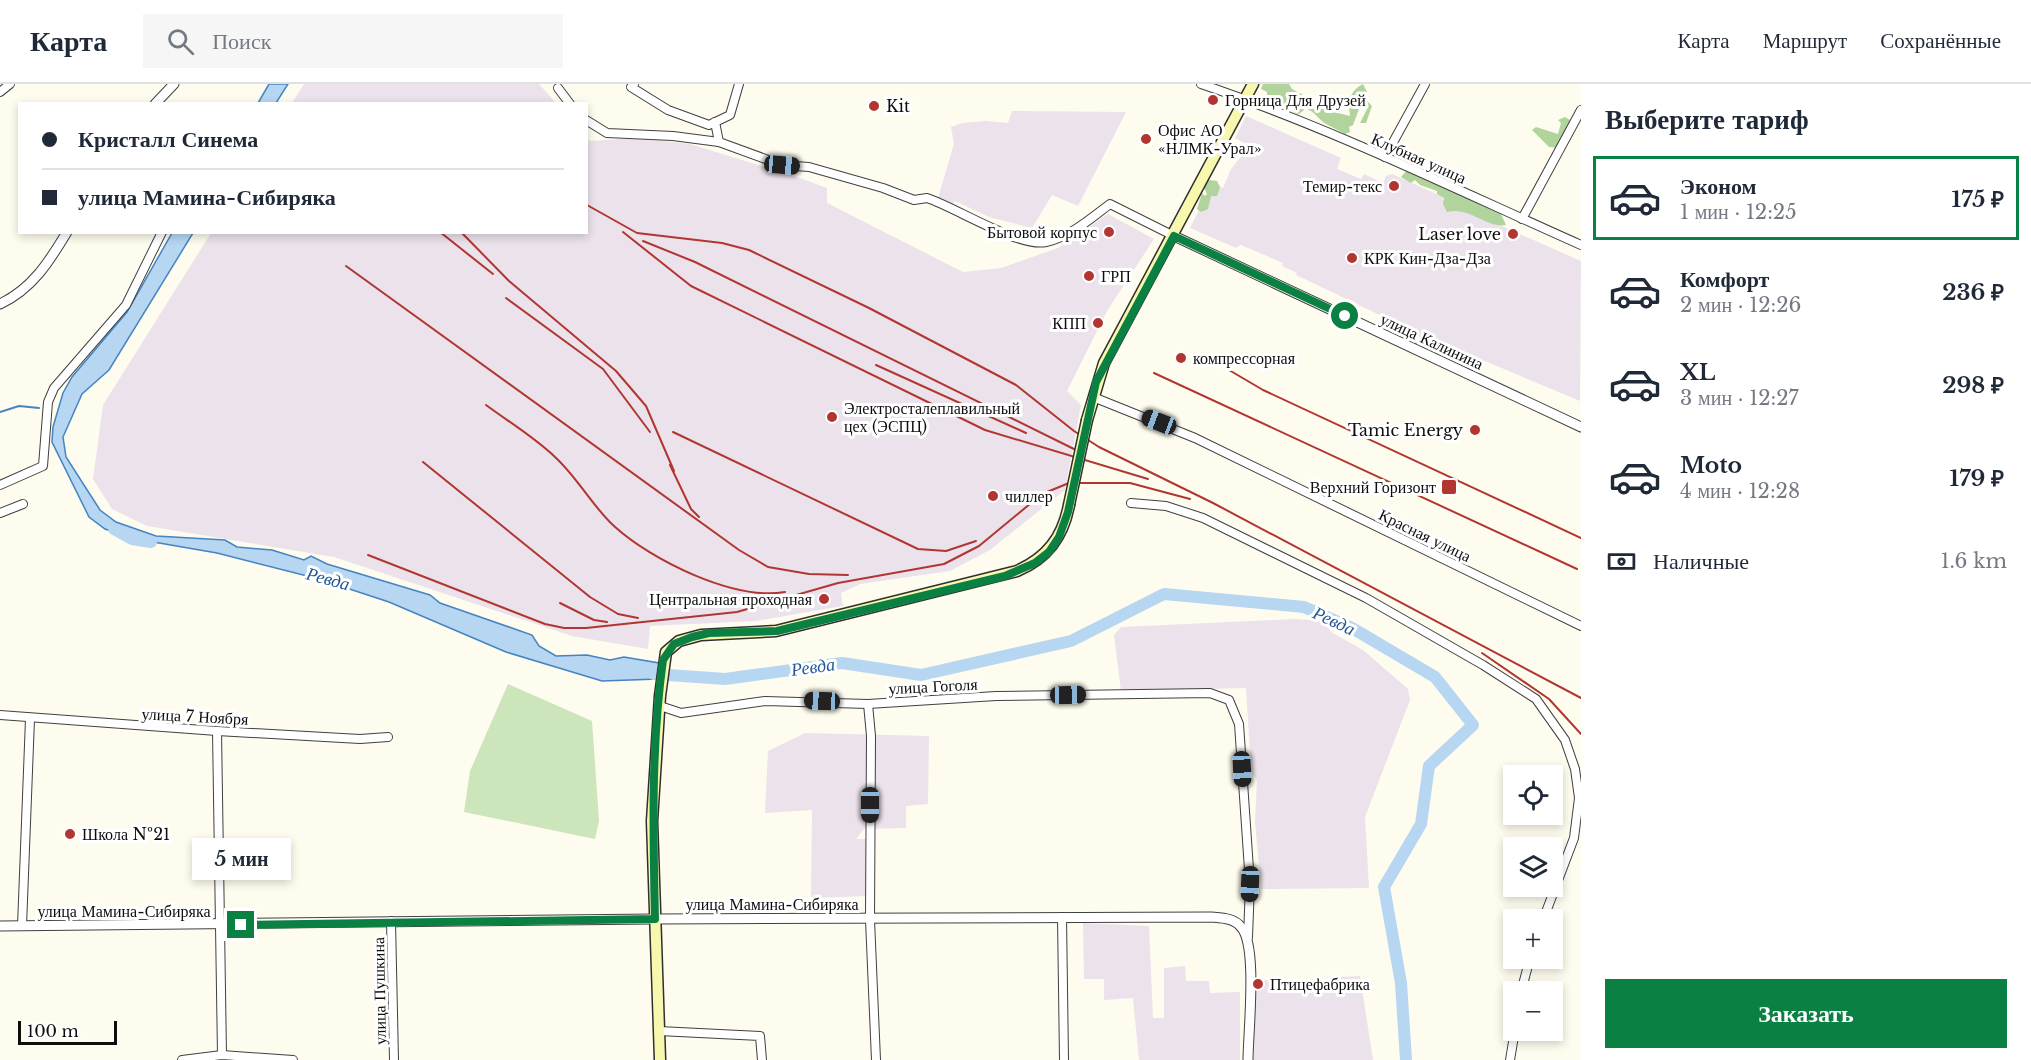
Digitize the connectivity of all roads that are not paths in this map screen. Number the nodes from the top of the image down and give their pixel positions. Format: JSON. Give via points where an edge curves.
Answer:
{"nodes":[{"id":1,"x":10,"y":84,"type":"edge"},
{"id":2,"x":174,"y":84,"type":"edge"},
{"id":3,"x":633,"y":84,"type":"edge"},
{"id":4,"x":739,"y":84,"type":"edge"},
{"id":5,"x":1201,"y":84,"type":"edge"},
{"id":6,"x":1253,"y":84,"type":"edge"},
{"id":7,"x":1425,"y":84,"type":"edge"},
{"id":8,"x":558,"y":88,"type":"dead end"},
{"id":9,"x":0,"y":92,"type":"edge"},
{"id":10,"x":1245,"y":98,"type":"junction"},
{"id":11,"x":157,"y":102,"type":"edge"},
{"id":12,"x":568,"y":102,"type":"edge"},
{"id":13,"x":1581,"y":110,"type":"edge"},
{"id":14,"x":588,"y":121,"type":"edge"},
{"id":15,"x":715,"y":122,"type":"junction"},
{"id":16,"x":719,"y":142,"type":"junction"},
{"id":17,"x":1385,"y":157,"type":"junction"},
{"id":18,"x":1522,"y":219,"type":"junction"},
{"id":19,"x":66,"y":234,"type":"edge"},
{"id":20,"x":161,"y":234,"type":"edge"},
{"id":21,"x":1174,"y":236,"type":"junction"},
{"id":22,"x":1581,"y":245,"type":"edge"},
{"id":23,"x":0,"y":304,"type":"edge"},
{"id":24,"x":1093,"y":397,"type":"junction"},
{"id":25,"x":1580,"y":422,"type":"edge"},
{"id":26,"x":0,"y":485,"type":"edge"},
{"id":27,"x":1131,"y":503,"type":"dead end"},
{"id":28,"x":23,"y":504,"type":"dead end"},
{"id":29,"x":0,"y":513,"type":"edge"},
{"id":30,"x":1581,"y":626,"type":"edge"},
{"id":31,"x":660,"y":701,"type":"junction"},
{"id":32,"x":868,"y":704,"type":"junction"},
{"id":33,"x":0,"y":715,"type":"edge"},
{"id":34,"x":30,"y":719,"type":"junction"},
{"id":35,"x":217,"y":731,"type":"junction"},
{"id":36,"x":388,"y":737,"type":"dead end"},
{"id":37,"x":1547,"y":909,"type":"edge"},
{"id":38,"x":1062,"y":917,"type":"junction"},
{"id":39,"x":655,"y":919,"type":"junction"},
{"id":40,"x":870,"y":920,"type":"junction"},
{"id":41,"x":391,"y":921,"type":"junction"},
{"id":42,"x":219,"y":925,"type":"junction"},
{"id":43,"x":0,"y":926,"type":"edge"},
{"id":44,"x":22,"y":926,"type":"junction"},
{"id":45,"x":1248,"y":937,"type":"junction"},
{"id":46,"x":659,"y":1031,"type":"junction"},
{"id":47,"x":1513,"y":1041,"type":"edge"},
{"id":48,"x":222,"y":1055,"type":"junction"},
{"id":49,"x":182,"y":1060,"type":"edge"},
{"id":50,"x":293,"y":1060,"type":"edge"},
{"id":51,"x":394,"y":1060,"type":"edge"},
{"id":52,"x":660,"y":1060,"type":"edge"},
{"id":53,"x":762,"y":1060,"type":"edge"},
{"id":54,"x":876,"y":1060,"type":"edge"},
{"id":55,"x":1064,"y":1060,"type":"edge"},
{"id":56,"x":1248,"y":1060,"type":"edge"},
{"id":57,"x":1510,"y":1060,"type":"edge"}],
"edges":[{"from":1,"to":9,"type":"street"},
{"from":2,"to":11,"type":"street"},
{"from":3,"to":15,"type":"street","via":[[632,87],[668,110],[709,125]]},
{"from":4,"to":15,"type":"street","via":[[730,115]]},
{"from":5,"to":10,"type":"street","name":"Клубная улица"},
{"from":6,"to":10,"type":"main road"},
{"from":7,"to":17,"type":"street"},
{"from":8,"to":12,"type":"street"},
{"from":10,"to":17,"type":"street","name":"Клубная улица"},
{"from":10,"to":21,"type":"main road"},
{"from":13,"to":18,"type":"street"},
{"from":14,"to":16,"type":"street","via":[[607,133]]},
{"from":15,"to":16,"type":"street"},
{"from":16,"to":21,"type":"street","via":[[782,165],[809,167],[914,200],[927,198],[1037,244],[1074,229],[1110,204]]},
{"from":17,"to":18,"type":"street","name":"Клубная улица"},
{"from":18,"to":22,"type":"street","name":"Клубная улица"},
{"from":19,"to":23,"type":"street","via":[[39,276],[16,297]]},
{"from":20,"to":26,"type":"street","via":[[126,305],[54,388],[48,402],[43,466]]},
{"from":21,"to":24,"type":"main road","via":[[1104,363]]},
{"from":21,"to":25,"type":"street","name":"улица Калинина"},
{"from":24,"to":30,"type":"street","name":"Красная улица","via":[[1195,438]]},
{"from":24,"to":31,"type":"main road","bridge":true,"via":[[1069,505],[1054,545],[1035,563],[1017,572],[777,631],[700,635],[679,641],[664,655]]},
{"from":27,"to":37,"type":"street","via":[[1166,506],[1203,518],[1366,598],[1536,699],[1565,740],[1580,798],[1571,848]]},
{"from":28,"to":29,"type":"street"},
{"from":31,"to":32,"type":"street","name":"улица Гоголя","via":[[681,713],[765,701]]},
{"from":31,"to":39,"type":"main road","via":[[652,822]]},
{"from":32,"to":40,"type":"street"},
{"from":32,"to":45,"type":"street","name":"улица Гоголя","via":[[996,696],[1210,693],[1229,700],[1239,724],[1250,884]]},
{"from":33,"to":34,"type":"street","name":"улица 7 Ноября"},
{"from":34,"to":35,"type":"street","name":"улица 7 Ноября"},
{"from":34,"to":44,"type":"street"},
{"from":35,"to":36,"type":"street","name":"улица 7 Ноября"},
{"from":35,"to":42,"type":"street"},
{"from":38,"to":40,"type":"street","name":"улица Мамина-Сибиряка"},
{"from":38,"to":45,"type":"street","name":"улица Мамина-Сибиряка","via":[[1211,916],[1237,923]]},
{"from":38,"to":55,"type":"street"},
{"from":39,"to":40,"type":"street","name":"улица Мамина-Сибиряка"},
{"from":39,"to":41,"type":"street","name":"улица Мамина-Сибиряка"},
{"from":39,"to":46,"type":"main road"},
{"from":40,"to":54,"type":"street"},
{"from":41,"to":42,"type":"street","name":"улица Мамина-Сибиряка"},
{"from":41,"to":51,"type":"street","name":"улица Пушкина"},
{"from":42,"to":44,"type":"street","name":"улица Мамина-Сибиряка"},
{"from":42,"to":48,"type":"street"},
{"from":43,"to":44,"type":"street","name":"улица Мамина-Сибиряка"},
{"from":45,"to":56,"type":"street"},
{"from":46,"to":52,"type":"main road"},
{"from":46,"to":53,"type":"street","via":[[760,1036]]},
{"from":47,"to":57,"type":"street"},
{"from":48,"to":49,"type":"street"},
{"from":48,"to":50,"type":"street"}]}
